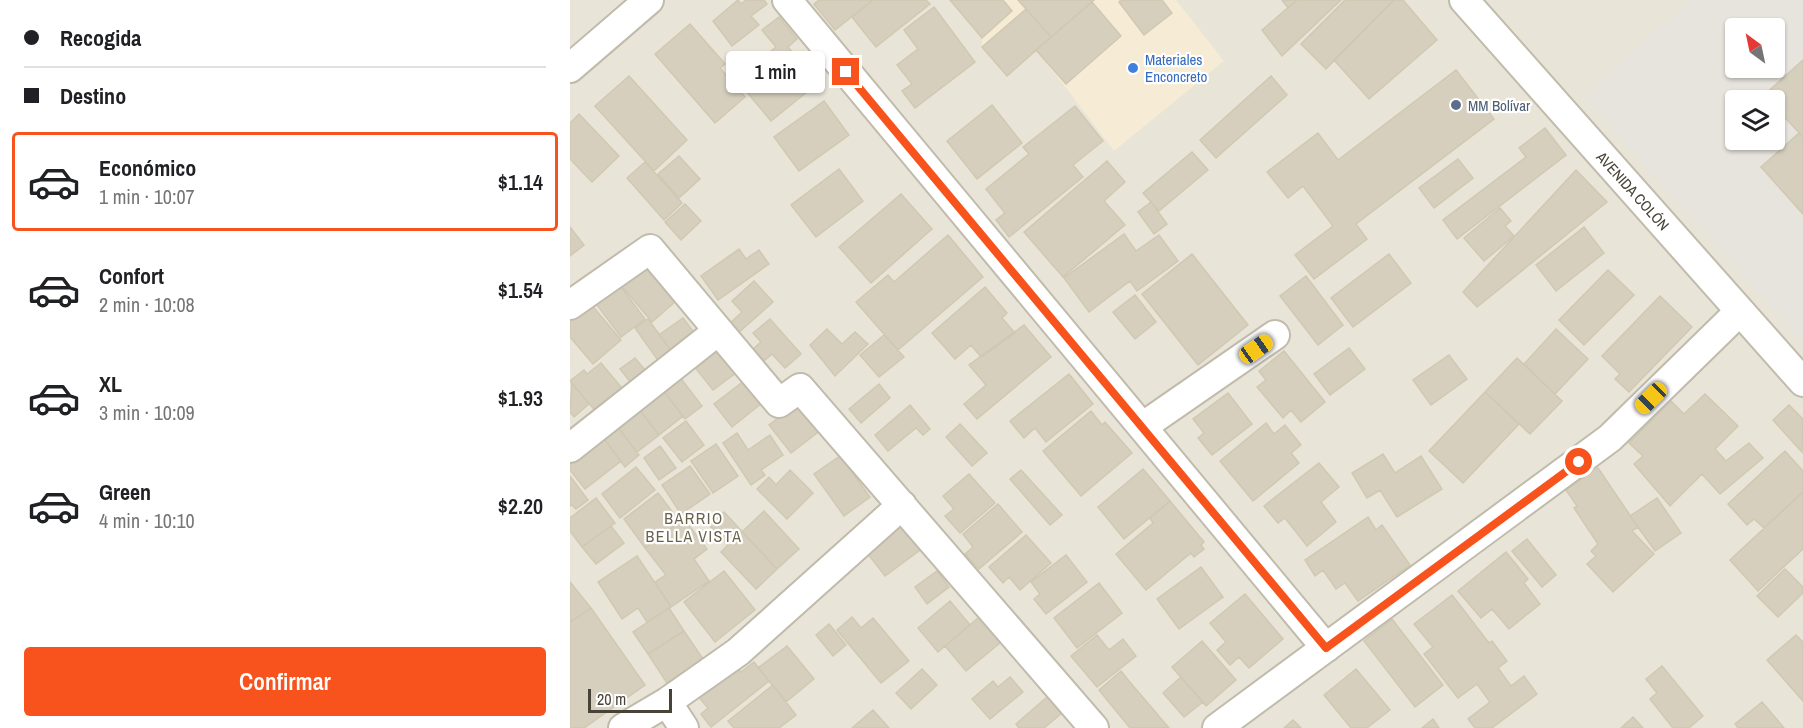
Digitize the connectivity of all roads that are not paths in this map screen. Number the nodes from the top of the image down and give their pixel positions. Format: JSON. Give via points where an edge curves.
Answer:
{"nodes":[{"id":1,"x":650,"y":0,"type":"edge"},
{"id":2,"x":787,"y":0,"type":"edge"},
{"id":3,"x":1464,"y":0,"type":"edge"},
{"id":4,"x":570,"y":68,"type":"edge"},
{"id":5,"x":570,"y":305,"type":"edge"},
{"id":6,"x":1740,"y":311,"type":"junction"},
{"id":7,"x":718,"y":331,"type":"junction"},
{"id":8,"x":1275,"y":335,"type":"dead end"},
{"id":9,"x":1803,"y":382,"type":"edge"},
{"id":10,"x":1142,"y":427,"type":"junction"},
{"id":11,"x":570,"y":448,"type":"edge"},
{"id":12,"x":902,"y":505,"type":"junction"},
{"id":13,"x":1326,"y":648,"type":"junction"},
{"id":14,"x":667,"y":702,"type":"junction"},
{"id":15,"x":623,"y":728,"type":"edge"},
{"id":16,"x":684,"y":728,"type":"edge"},
{"id":17,"x":1094,"y":728,"type":"edge"},
{"id":18,"x":1217,"y":728,"type":"edge"}],
"edges":[{"from":1,"to":4,"type":"street"},
{"from":2,"to":10,"type":"street"},
{"from":3,"to":6,"type":"street","name":"AVENIDA COLÓN"},
{"from":5,"to":7,"type":"street","via":[[650,249]]},
{"from":6,"to":9,"type":"street","name":"AVENIDA COLÓN"},
{"from":6,"to":13,"type":"street","via":[[1610,438]]},
{"from":7,"to":11,"type":"street"},
{"from":7,"to":12,"type":"street","via":[[779,403],[800,388]]},
{"from":8,"to":10,"type":"street"},
{"from":10,"to":13,"type":"street"},
{"from":12,"to":14,"type":"street","via":[[738,652]]},
{"from":12,"to":17,"type":"street"},
{"from":13,"to":18,"type":"street"},
{"from":14,"to":15,"type":"street"},
{"from":14,"to":16,"type":"street"}]}
